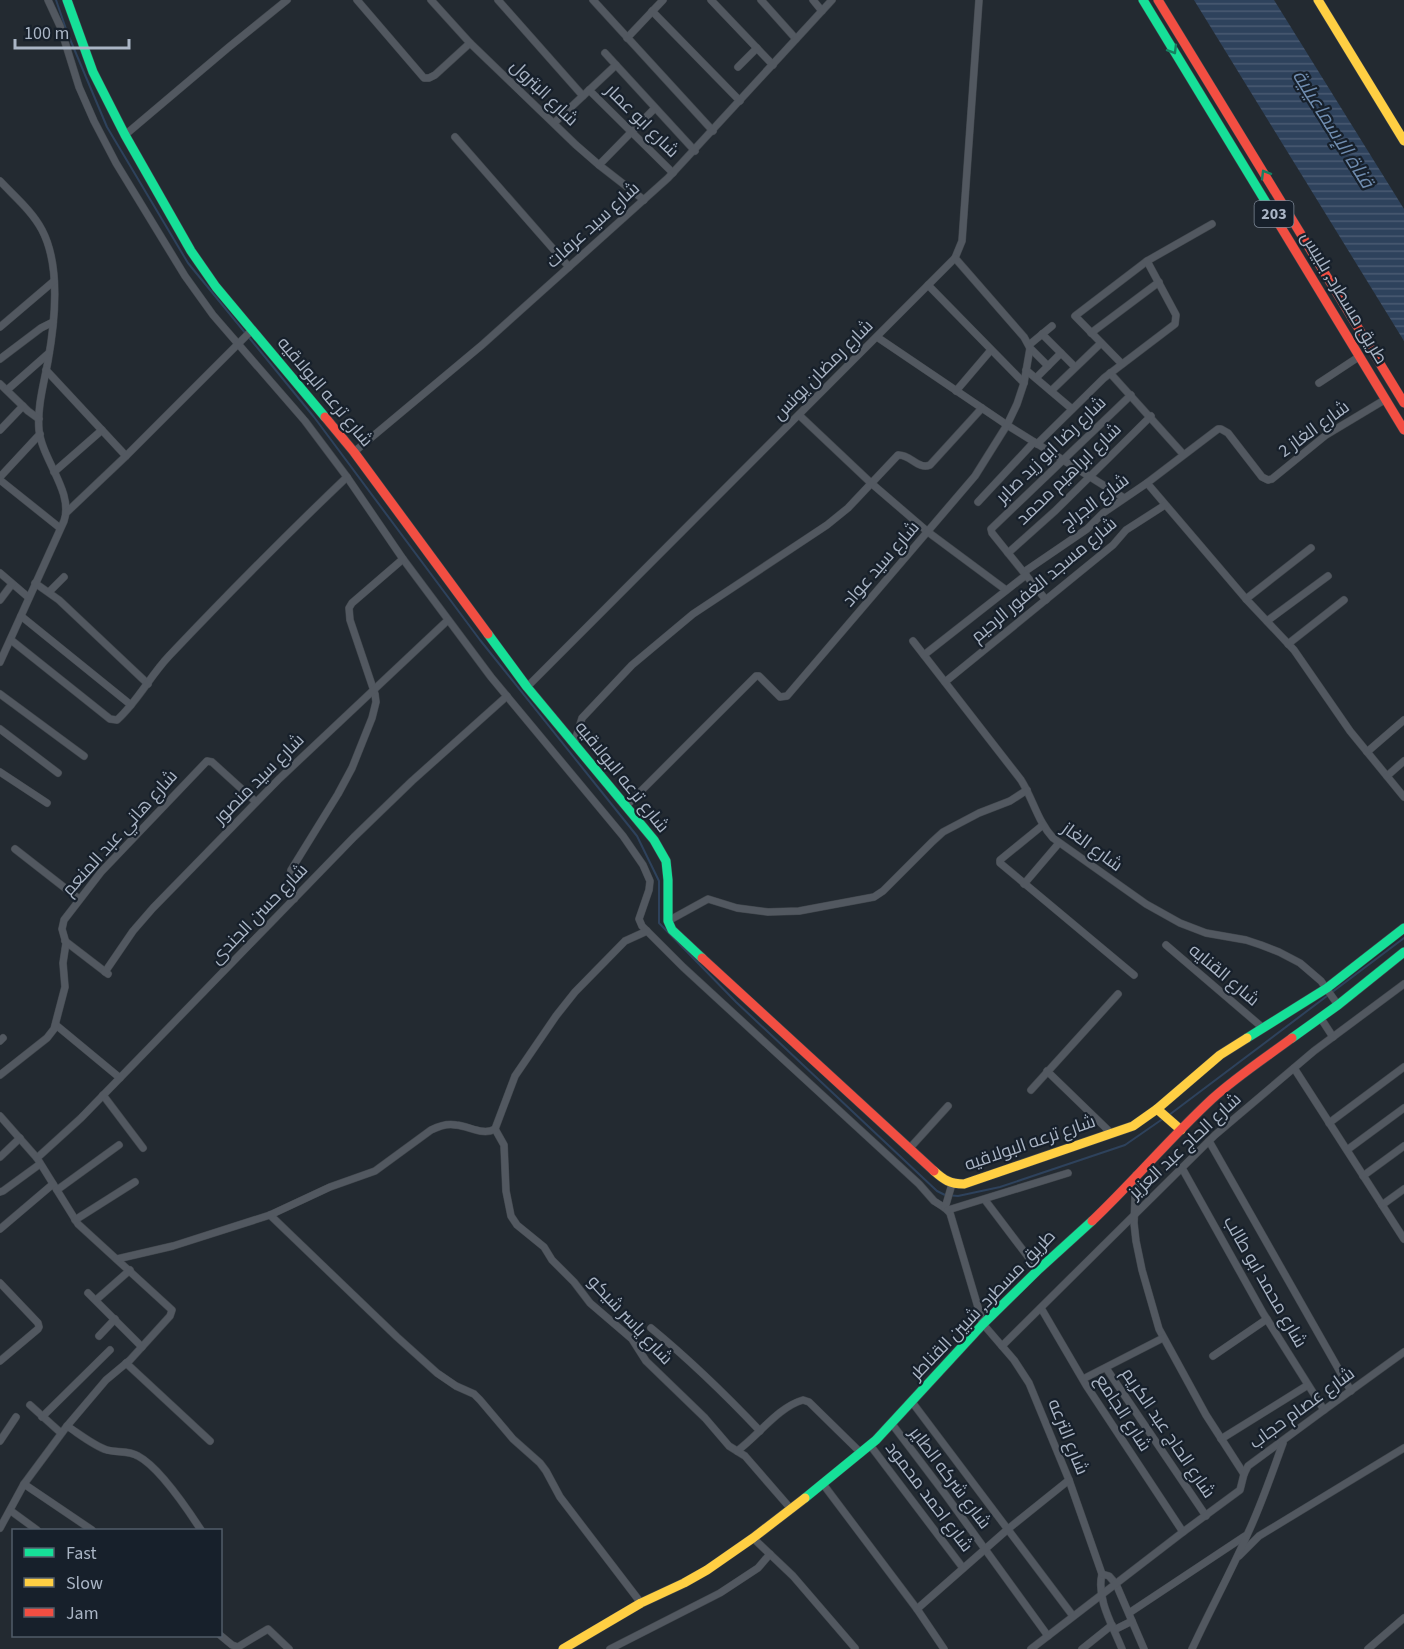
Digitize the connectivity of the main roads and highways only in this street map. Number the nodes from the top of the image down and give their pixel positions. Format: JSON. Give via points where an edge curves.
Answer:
{"nodes":[{"id":1,"x":67,"y":0,"type":"edge"},
{"id":2,"x":1143,"y":0,"type":"edge"},
{"id":3,"x":1158,"y":0,"type":"edge"},
{"id":4,"x":1318,"y":0,"type":"edge"},
{"id":5,"x":1404,"y":141,"type":"edge"},
{"id":6,"x":1404,"y":404,"type":"edge"},
{"id":7,"x":1404,"y":430,"type":"edge"},
{"id":8,"x":1404,"y":928,"type":"edge"},
{"id":9,"x":1404,"y":952,"type":"edge"},
{"id":10,"x":1158,"y":1111,"type":"junction"},
{"id":11,"x":1181,"y":1130,"type":"junction"},
{"id":12,"x":563,"y":1649,"type":"edge"}],
"edges":[{"from":1,"to":10,"type":"main road","name":"شارع ترعه البولاقيه","via":[[93,72],[191,251],[216,287],[354,452],[527,687],[654,840],[666,861],[668,921],[672,930],[951,1186],[1133,1126]]},
{"from":2,"to":7,"type":"main road","name":"طريق مسطرد, بلبيس","number":"203","one_way":true},
{"from":6,"to":3,"type":"main road","name":"طريق مسطرد, بلبيس","number":"203","one_way":true},
{"from":4,"to":5,"type":"main road"},
{"from":8,"to":10,"type":"main road","name":"شارع ترعه البولاقيه","via":[[1327,988],[1207,1065]]},
{"from":9,"to":11,"type":"main road","name":"طريق مسطرد, شبين القناطر","via":[[1212,1099]]},
{"from":10,"to":11,"type":"main road"},
{"from":11,"to":12,"type":"main road","name":"طريق مسطرد, شبين القناطر","via":[[1113,1201],[1038,1270],[861,1453],[755,1540]]}]}
